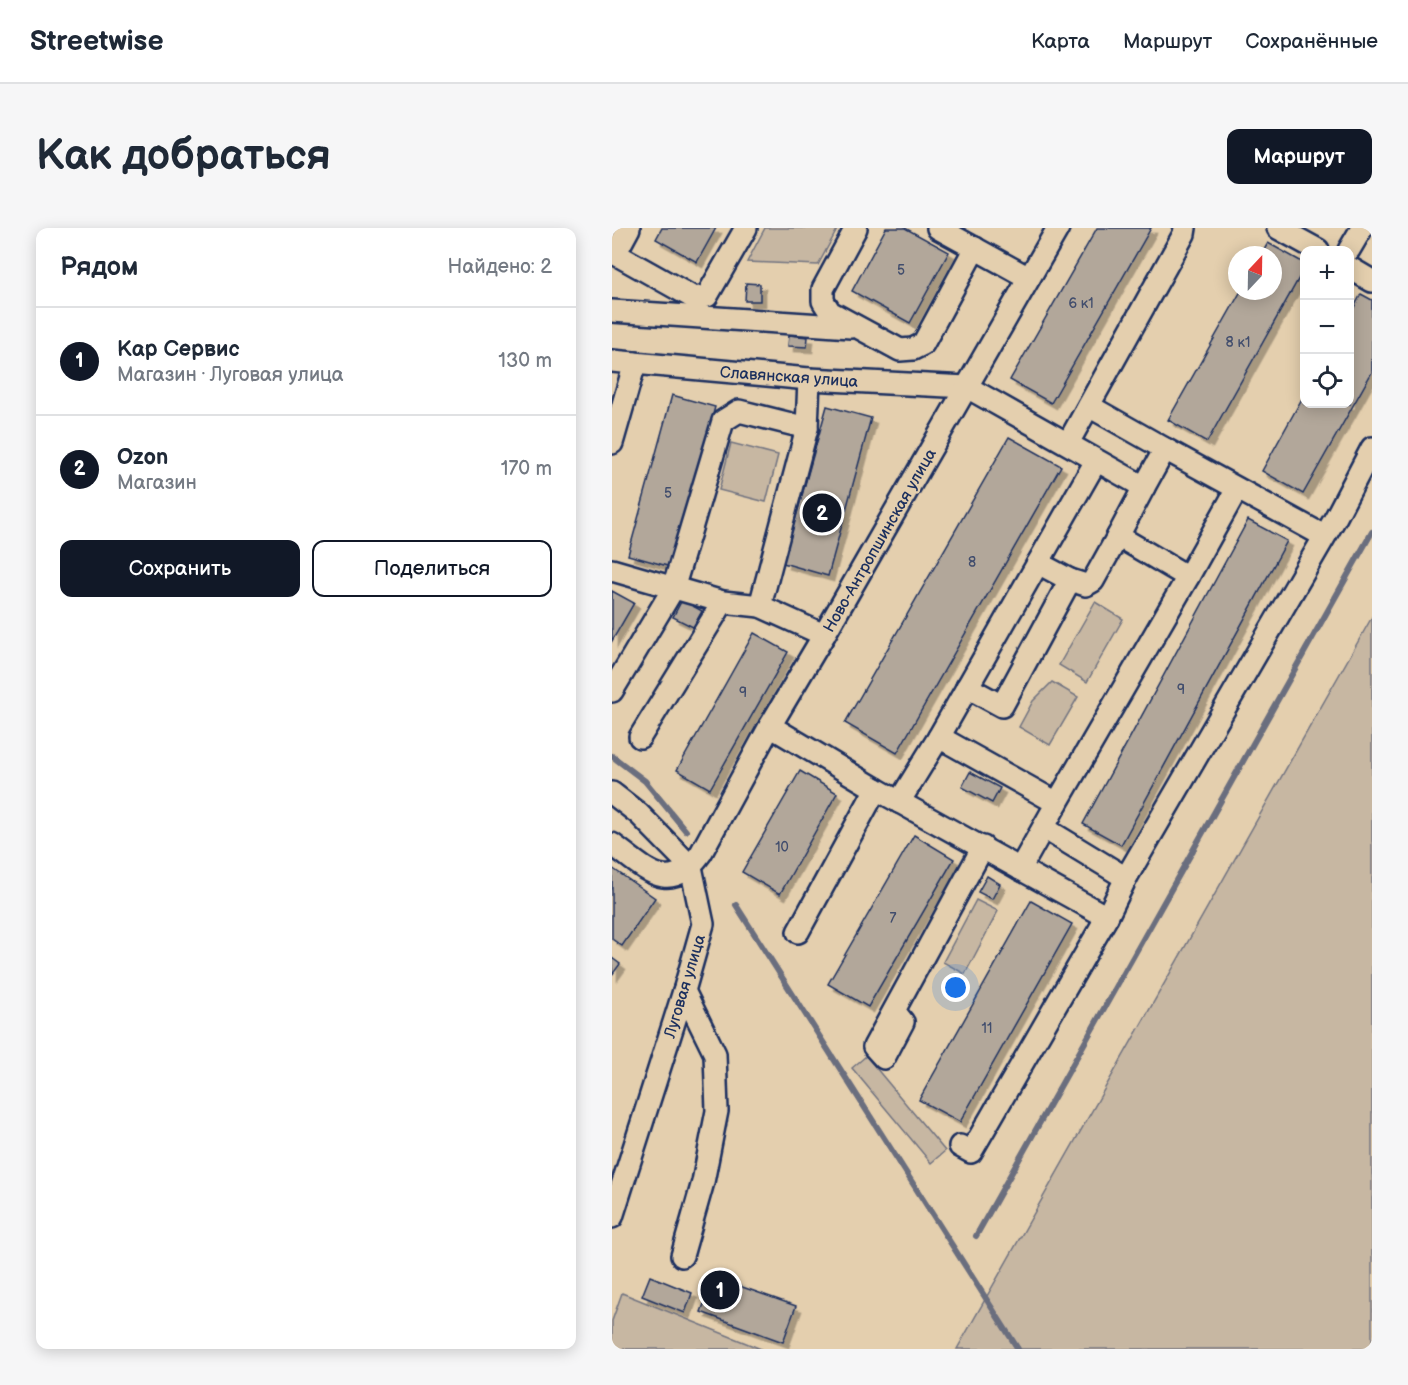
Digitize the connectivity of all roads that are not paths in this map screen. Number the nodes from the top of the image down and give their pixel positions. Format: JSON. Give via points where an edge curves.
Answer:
{"nodes":[{"id":1,"x":629,"y":228,"type":"edge"},
{"id":2,"x":746,"y":228,"type":"edge"},
{"id":3,"x":856,"y":228,"type":"edge"},
{"id":4,"x":938,"y":228,"type":"edge"},
{"id":5,"x":1058,"y":228,"type":"edge"},
{"id":6,"x":1185,"y":228,"type":"edge"},
{"id":7,"x":1278,"y":228,"type":"edge"},
{"id":8,"x":1362,"y":228,"type":"edge"},
{"id":9,"x":1311,"y":246,"type":"edge"},
{"id":10,"x":1351,"y":246,"type":"edge"},
{"id":11,"x":975,"y":249,"type":"junction"},
{"id":12,"x":613,"y":253,"type":"edge"},
{"id":13,"x":1354,"y":270,"type":"edge"},
{"id":14,"x":1029,"y":278,"type":"junction"},
{"id":15,"x":1372,"y":281,"type":"edge"},
{"id":16,"x":707,"y":306,"type":"junction"},
{"id":17,"x":612,"y":311,"type":"edge"},
{"id":18,"x":857,"y":328,"type":"junction"},
{"id":19,"x":612,"y":361,"type":"edge"},
{"id":20,"x":634,"y":363,"type":"junction"},
{"id":21,"x":809,"y":378,"type":"junction"},
{"id":22,"x":967,"y":387,"type":"junction"},
{"id":23,"x":1089,"y":406,"type":"junction"},
{"id":24,"x":617,"y":407,"type":"edge"},
{"id":25,"x":807,"y":428,"type":"junction"},
{"id":26,"x":612,"y":443,"type":"edge"},
{"id":27,"x":1068,"y":443,"type":"junction"},
{"id":28,"x":1372,"y":448,"type":"edge"},
{"id":29,"x":1165,"y":449,"type":"junction"},
{"id":30,"x":1096,"y":460,"type":"junction"},
{"id":31,"x":1144,"y":487,"type":"junction"},
{"id":32,"x":1237,"y":489,"type":"junction"},
{"id":33,"x":1118,"y":536,"type":"junction"},
{"id":34,"x":1324,"y":536,"type":"junction"},
{"id":35,"x":1038,"y":563,"type":"junction"},
{"id":36,"x":612,"y":570,"type":"edge"},
{"id":37,"x":1188,"y":577,"type":"junction"},
{"id":38,"x":1070,"y":580,"type":"junction"},
{"id":39,"x":673,"y":589,"type":"junction"},
{"id":40,"x":723,"y":602,"type":"junction"},
{"id":41,"x":760,"y":606,"type":"junction"},
{"id":42,"x":824,"y":635,"type":"junction"},
{"id":43,"x":967,"y":687,"type":"junction"},
{"id":44,"x":612,"y":691,"type":"edge"},
{"id":45,"x":770,"y":726,"type":"junction"},
{"id":46,"x":640,"y":736,"type":"dead end"},
{"id":47,"x":939,"y":737,"type":"junction"},
{"id":48,"x":876,"y":789,"type":"junction"},
{"id":49,"x":612,"y":793,"type":"edge"},
{"id":50,"x":899,"y":802,"type":"junction"},
{"id":51,"x":1057,"y":803,"type":"junction"},
{"id":52,"x":1044,"y":828,"type":"junction"},
{"id":53,"x":612,"y":844,"type":"edge"},
{"id":54,"x":983,"y":848,"type":"junction"},
{"id":55,"x":696,"y":860,"type":"junction"},
{"id":56,"x":1020,"y":869,"type":"junction"},
{"id":57,"x":1126,"y":878,"type":"junction"},
{"id":58,"x":1107,"y":917,"type":"junction"},
{"id":59,"x":798,"y":932,"type":"dead end"},
{"id":60,"x":684,"y":991,"type":"junction"},
{"id":61,"x":895,"y":1011,"type":"dead end"},
{"id":62,"x":960,"y":1146,"type":"dead end"},
{"id":63,"x":614,"y":1212,"type":"edge"},
{"id":64,"x":682,"y":1256,"type":"dead end"}],
"edges":[{"from":1,"to":12,"type":"street"},
{"from":2,"to":16,"type":"street"},
{"from":3,"to":18,"type":"street","via":[[823,290],[823,302],[830,312]]},
{"from":4,"to":11,"type":"street"},
{"from":5,"to":14,"type":"street","name":"Ново-Антропшинская улица"},
{"from":6,"to":23,"type":"street"},
{"from":7,"to":9,"type":"street"},
{"from":8,"to":10,"type":"street"},
{"from":11,"to":14,"type":"street"},
{"from":11,"to":18,"type":"street","via":[[923,344],[900,350]]},
{"from":12,"to":16,"type":"street"},
{"from":13,"to":15,"type":"street"},
{"from":14,"to":22,"type":"street","name":"Ново-Антропшинская улица"},
{"from":16,"to":17,"type":"street"},
{"from":16,"to":18,"type":"street"},
{"from":19,"to":20,"type":"street","name":"Славянская улица"},
{"from":20,"to":21,"type":"street","name":"Славянская улица"},
{"from":20,"to":24,"type":"street"},
{"from":21,"to":22,"type":"street","name":"Славянская улица"},
{"from":21,"to":25,"type":"street"},
{"from":22,"to":27,"type":"street"},
{"from":22,"to":42,"type":"street","name":"Ново-Антропшинская улица"},
{"from":23,"to":27,"type":"street"},
{"from":23,"to":29,"type":"street"},
{"from":24,"to":26,"type":"street"},
{"from":25,"to":39,"type":"street","via":[[739,411],[723,422]]},
{"from":25,"to":41,"type":"street"},
{"from":27,"to":30,"type":"street"},
{"from":28,"to":34,"type":"street"},
{"from":29,"to":31,"type":"street"},
{"from":29,"to":32,"type":"street"},
{"from":30,"to":31,"type":"street"},
{"from":30,"to":35,"type":"street"},
{"from":31,"to":33,"type":"street"},
{"from":32,"to":34,"type":"street"},
{"from":32,"to":37,"type":"street"},
{"from":33,"to":37,"type":"street"},
{"from":33,"to":38,"type":"street","via":[[1093,581],[1086,585]]},
{"from":34,"to":57,"type":"street"},
{"from":35,"to":38,"type":"street"},
{"from":35,"to":43,"type":"street"},
{"from":36,"to":39,"type":"street"},
{"from":37,"to":51,"type":"street"},
{"from":38,"to":43,"type":"street","via":[[1002,706]]},
{"from":39,"to":40,"type":"street"},
{"from":39,"to":44,"type":"street"},
{"from":40,"to":41,"type":"street"},
{"from":40,"to":46,"type":"street"},
{"from":41,"to":42,"type":"street"},
{"from":42,"to":45,"type":"street","name":"Ново-Антропшинская улица"},
{"from":43,"to":47,"type":"street"},
{"from":45,"to":48,"type":"street"},
{"from":45,"to":55,"type":"street","name":"Ново-Антропшинская улица"},
{"from":47,"to":50,"type":"street"},
{"from":47,"to":51,"type":"street"},
{"from":48,"to":50,"type":"street"},
{"from":48,"to":59,"type":"street"},
{"from":49,"to":55,"type":"street"},
{"from":50,"to":54,"type":"street"},
{"from":51,"to":52,"type":"street"},
{"from":52,"to":56,"type":"street"},
{"from":52,"to":57,"type":"street"},
{"from":53,"to":55,"type":"street","via":[[656,875],[670,877]]},
{"from":54,"to":56,"type":"street"},
{"from":54,"to":61,"type":"street"},
{"from":55,"to":60,"type":"street","name":"Луговая улица","via":[[702,924]]},
{"from":56,"to":58,"type":"street"},
{"from":57,"to":58,"type":"street"},
{"from":58,"to":62,"type":"street","via":[[971,1152]]},
{"from":60,"to":63,"type":"street","name":"Луговая улица"},
{"from":60,"to":64,"type":"street","via":[[716,1054],[717,1111],[703,1182]]}]}
